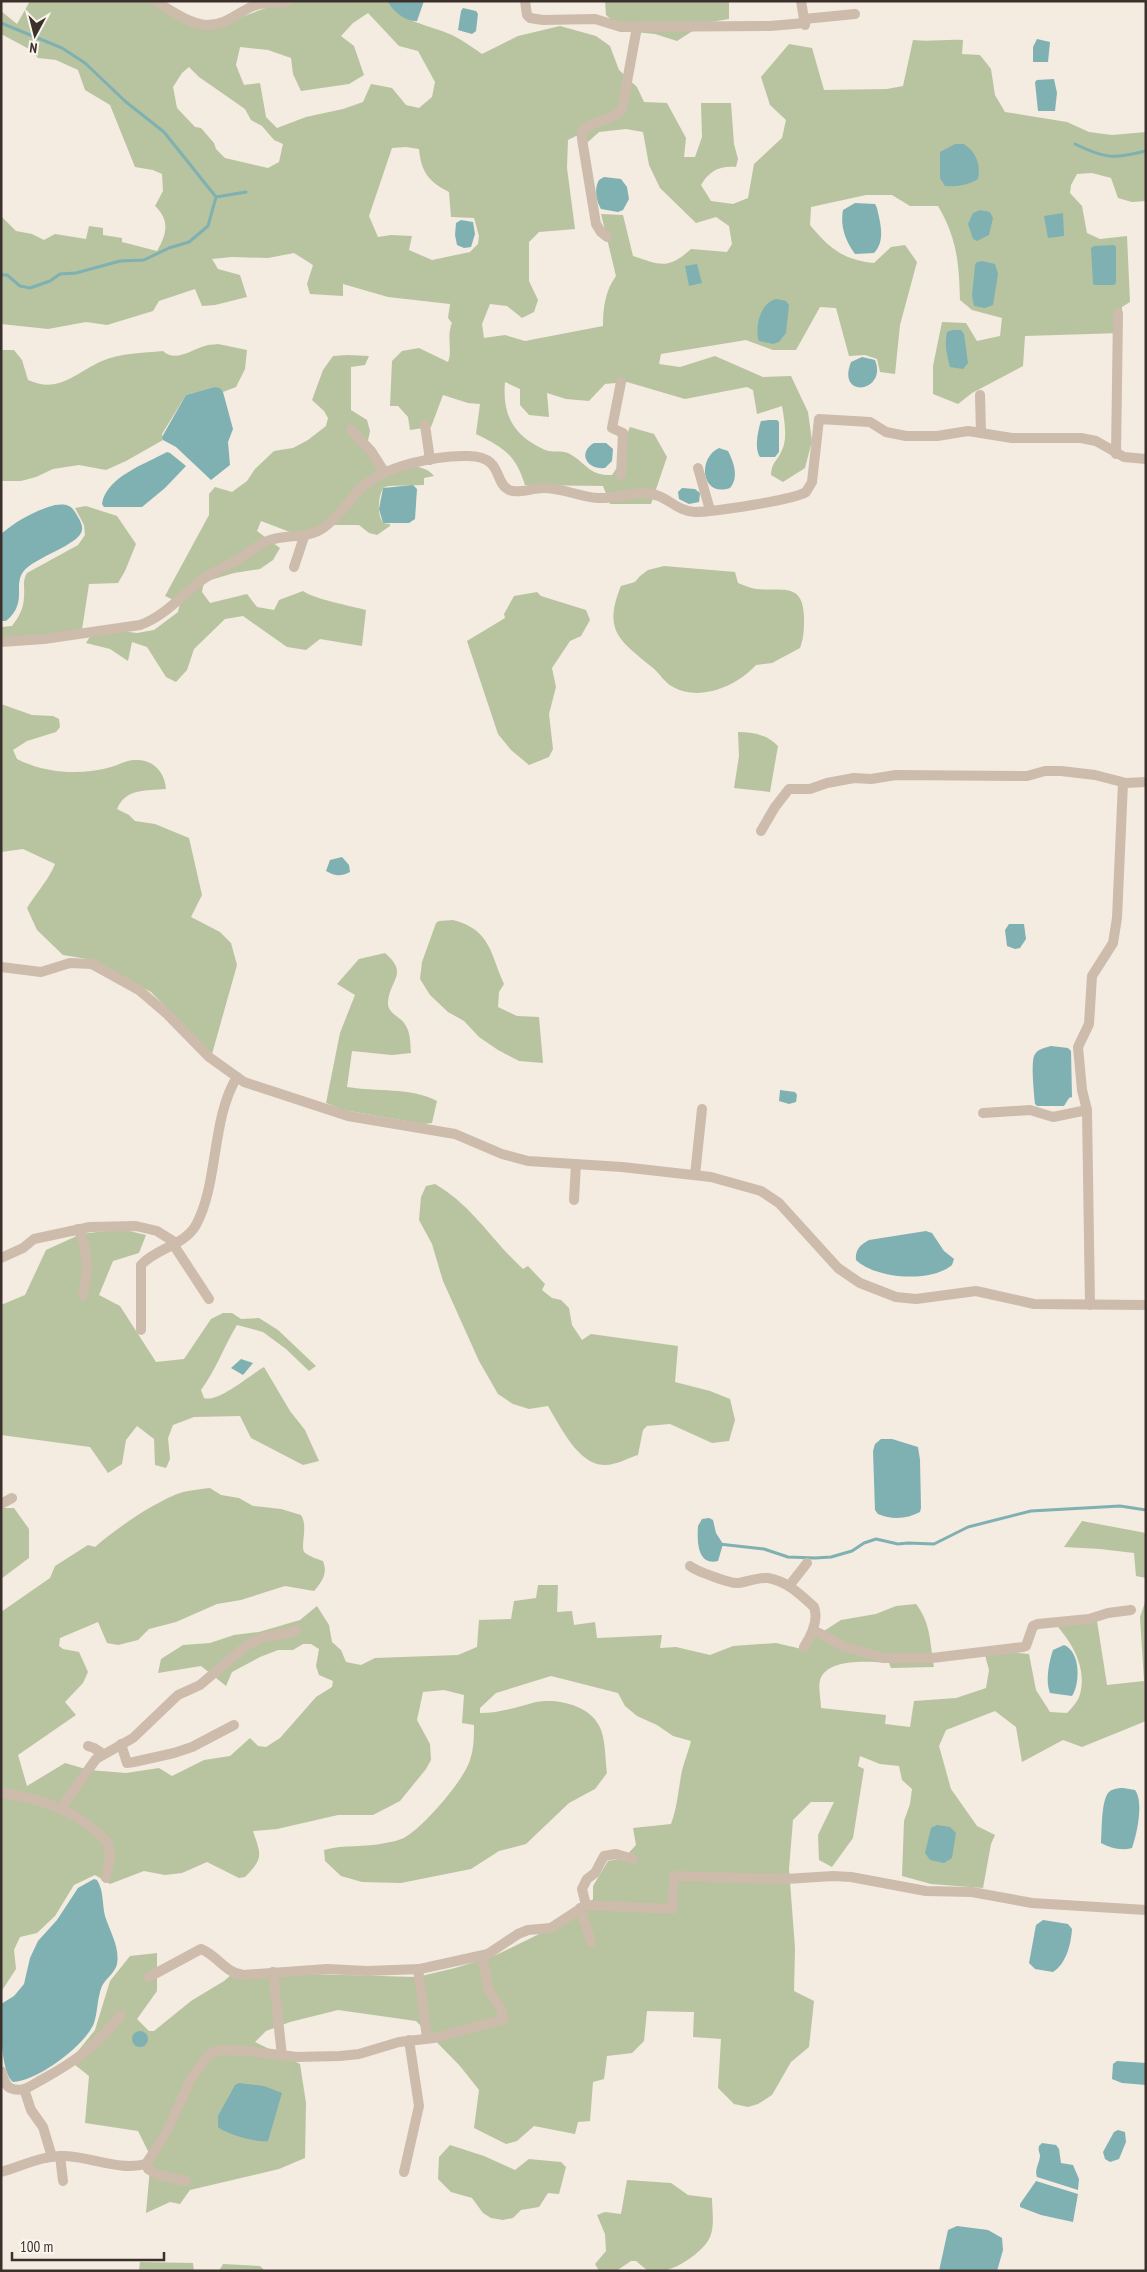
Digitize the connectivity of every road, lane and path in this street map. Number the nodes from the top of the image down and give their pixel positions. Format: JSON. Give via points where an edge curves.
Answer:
{"nodes":[{"id":1,"x":155,"y":1,"type":"edge"},
{"id":2,"x":525,"y":1,"type":"edge"},
{"id":3,"x":801,"y":1,"type":"edge"},
{"id":4,"x":287,"y":2,"type":"edge"},
{"id":5,"x":855,"y":14,"type":"dead end"},
{"id":6,"x":805,"y":23,"type":"junction"},
{"id":7,"x":637,"y":27,"type":"junction"},
{"id":8,"x":607,"y":237,"type":"dead end"},
{"id":9,"x":1118,"y":313,"type":"dead end"},
{"id":10,"x":621,"y":382,"type":"dead end"},
{"id":11,"x":980,"y":395,"type":"dead end"},
{"id":12,"x":425,"y":425,"type":"dead end"},
{"id":13,"x":351,"y":430,"type":"dead end"},
{"id":14,"x":981,"y":433,"type":"junction"},
{"id":15,"x":1116,"y":454,"type":"junction"},
{"id":16,"x":1146,"y":459,"type":"edge"},
{"id":17,"x":430,"y":460,"type":"junction"},
{"id":18,"x":698,"y":468,"type":"dead end"},
{"id":19,"x":385,"y":473,"type":"junction"},
{"id":20,"x":621,"y":475,"type":"dead end"},
{"id":21,"x":710,"y":510,"type":"junction"},
{"id":22,"x":304,"y":536,"type":"junction"},
{"id":23,"x":294,"y":567,"type":"dead end"},
{"id":24,"x":1,"y":642,"type":"edge"},
{"id":25,"x":1123,"y":782,"type":"junction"},
{"id":26,"x":1146,"y":782,"type":"edge"},
{"id":27,"x":761,"y":831,"type":"dead end"},
{"id":28,"x":1,"y":967,"type":"edge"},
{"id":29,"x":237,"y":1077,"type":"junction"},
{"id":30,"x":702,"y":1109,"type":"dead end"},
{"id":31,"x":1087,"y":1110,"type":"junction"},
{"id":32,"x":983,"y":1112,"type":"dead end"},
{"id":33,"x":576,"y":1164,"type":"junction"},
{"id":34,"x":695,"y":1175,"type":"junction"},
{"id":35,"x":574,"y":1200,"type":"dead end"},
{"id":36,"x":78,"y":1230,"type":"junction"},
{"id":37,"x":175,"y":1244,"type":"junction"},
{"id":38,"x":1,"y":1258,"type":"edge"},
{"id":39,"x":83,"y":1295,"type":"dead end"},
{"id":40,"x":210,"y":1299,"type":"dead end"},
{"id":41,"x":1090,"y":1305,"type":"junction"},
{"id":42,"x":1146,"y":1305,"type":"edge"},
{"id":43,"x":141,"y":1330,"type":"dead end"},
{"id":44,"x":12,"y":1498,"type":"dead end"},
{"id":45,"x":1,"y":1504,"type":"edge"},
{"id":46,"x":807,"y":1563,"type":"dead end"},
{"id":47,"x":690,"y":1566,"type":"dead end"},
{"id":48,"x":789,"y":1586,"type":"junction"},
{"id":49,"x":1131,"y":1610,"type":"dead end"},
{"id":50,"x":296,"y":1630,"type":"dead end"},
{"id":51,"x":813,"y":1630,"type":"junction"},
{"id":52,"x":804,"y":1647,"type":"dead end"},
{"id":53,"x":234,"y":1725,"type":"dead end"},
{"id":54,"x":121,"y":1744,"type":"junction"},
{"id":55,"x":88,"y":1746,"type":"dead end"},
{"id":56,"x":103,"y":1754,"type":"junction"},
{"id":57,"x":1,"y":1793,"type":"edge"},
{"id":58,"x":61,"y":1808,"type":"junction"},
{"id":59,"x":633,"y":1858,"type":"dead end"},
{"id":60,"x":106,"y":1878,"type":"dead end"},
{"id":61,"x":583,"y":1907,"type":"junction"},
{"id":62,"x":1146,"y":1910,"type":"edge"},
{"id":63,"x":591,"y":1942,"type":"dead end"},
{"id":64,"x":482,"y":1956,"type":"junction"},
{"id":65,"x":418,"y":1969,"type":"junction"},
{"id":66,"x":273,"y":1972,"type":"junction"},
{"id":67,"x":149,"y":1978,"type":"dead end"},
{"id":68,"x":121,"y":2015,"type":"dead end"},
{"id":69,"x":427,"y":2038,"type":"junction"},
{"id":70,"x":409,"y":2040,"type":"junction"},
{"id":71,"x":282,"y":2056,"type":"junction"},
{"id":72,"x":1,"y":2071,"type":"edge"},
{"id":73,"x":24,"y":2089,"type":"junction"},
{"id":74,"x":56,"y":2156,"type":"junction"},
{"id":75,"x":146,"y":2164,"type":"junction"},
{"id":76,"x":1,"y":2172,"type":"edge"},
{"id":77,"x":404,"y":2172,"type":"dead end"},
{"id":78,"x":63,"y":2181,"type":"dead end"},
{"id":79,"x":186,"y":2181,"type":"dead end"}],
"edges":[{"from":1,"to":4,"type":"street","via":[[195,22],[208,24],[228,21],[265,2]]},
{"from":2,"to":7,"type":"street","via":[[527,15],[536,20],[589,19],[621,27]]},
{"from":3,"to":6,"type":"street"},
{"from":5,"to":6,"type":"street"},
{"from":6,"to":7,"type":"street"},
{"from":7,"to":8,"type":"street","via":[[622,109],[618,114],[589,124],[582,130],[596,224]]},
{"from":9,"to":15,"type":"street"},
{"from":10,"to":20,"type":"street","via":[[612,428],[623,433]]},
{"from":11,"to":14,"type":"street"},
{"from":12,"to":17,"type":"street"},
{"from":13,"to":19,"type":"street","via":[[371,451]]},
{"from":14,"to":15,"type":"street","via":[[1012,438],[1090,439]]},
{"from":14,"to":21,"type":"street","via":[[968,431],[906,436],[886,432],[870,422],[819,419],[812,482],[806,492],[782,500]]},
{"from":15,"to":16,"type":"street"},
{"from":17,"to":19,"type":"street"},
{"from":17,"to":21,"type":"street","via":[[480,458],[493,465],[512,491],[556,488],[597,498],[658,494],[684,509],[695,512]]},
{"from":18,"to":21,"type":"street"},
{"from":19,"to":22,"type":"street","via":[[368,482],[334,520],[312,535]]},
{"from":22,"to":23,"type":"street"},
{"from":22,"to":24,"type":"street","via":[[275,538],[257,546],[213,573],[152,620],[44,639]]},
{"from":25,"to":26,"type":"street"},
{"from":25,"to":27,"type":"street","via":[[1061,770],[1027,776],[896,775],[854,778],[810,789],[789,789]]},
{"from":25,"to":31,"type":"street","via":[[1113,943],[1092,976],[1089,1024],[1078,1046]]},
{"from":28,"to":29,"type":"street","via":[[41,972],[70,963],[92,964],[139,990],[209,1056]]},
{"from":29,"to":33,"type":"street","via":[[270,1092],[348,1116],[455,1134],[513,1158]]},
{"from":29,"to":37,"type":"street","via":[[228,1094],[200,1215],[193,1229]]},
{"from":30,"to":34,"type":"street"},
{"from":31,"to":32,"type":"street","via":[[1053,1117],[1030,1110]]},
{"from":31,"to":41,"type":"street"},
{"from":33,"to":34,"type":"street"},
{"from":33,"to":35,"type":"street"},
{"from":34,"to":41,"type":"street","via":[[728,1180],[761,1191],[779,1203],[838,1268],[860,1283],[896,1297],[916,1299],[976,1291],[1034,1304]]},
{"from":36,"to":37,"type":"street","via":[[136,1226],[157,1231]]},
{"from":36,"to":38,"type":"street","via":[[34,1239]]},
{"from":36,"to":39,"type":"street","via":[[86,1250]]},
{"from":37,"to":40,"type":"street"},
{"from":37,"to":43,"type":"street","via":[[149,1255],[141,1265]]},
{"from":41,"to":42,"type":"street"},
{"from":44,"to":45,"type":"street"},
{"from":46,"to":48,"type":"street"},
{"from":47,"to":48,"type":"street","via":[[700,1573],[735,1583],[766,1577]]},
{"from":48,"to":51,"type":"street","via":[[814,1607]]},
{"from":49,"to":51,"type":"street","via":[[1089,1619],[1038,1624],[1033,1626],[1026,1646],[1022,1648],[932,1658],[883,1658],[844,1646]]},
{"from":50,"to":54,"type":"street","via":[[247,1644],[200,1685],[178,1695],[133,1738]]},
{"from":51,"to":52,"type":"street"},
{"from":53,"to":54,"type":"street","via":[[192,1747],[134,1762],[127,1763]]},
{"from":54,"to":56,"type":"street"},
{"from":55,"to":56,"type":"street"},
{"from":56,"to":58,"type":"street"},
{"from":57,"to":58,"type":"street"},
{"from":58,"to":60,"type":"street","via":[[84,1821],[108,1843],[110,1856]]},
{"from":59,"to":61,"type":"street","via":[[616,1854],[604,1856],[595,1873],[586,1879],[582,1889]]},
{"from":61,"to":62,"type":"street","via":[[672,1909],[674,1876],[822,1876],[851,1877],[926,1891],[972,1892],[1032,1903]]},
{"from":61,"to":63,"type":"street"},
{"from":61,"to":64,"type":"street","via":[[551,1928],[518,1934]]},
{"from":64,"to":65,"type":"street"},
{"from":64,"to":69,"type":"street","via":[[489,1991],[504,2019]]},
{"from":65,"to":66,"type":"street"},
{"from":65,"to":69,"type":"street"},
{"from":66,"to":67,"type":"street","via":[[238,1974],[198,1949]]},
{"from":66,"to":71,"type":"street"},
{"from":68,"to":73,"type":"street","via":[[91,2049]]},
{"from":69,"to":70,"type":"street"},
{"from":70,"to":71,"type":"street","via":[[359,2054],[313,2058]]},
{"from":70,"to":77,"type":"street","via":[[419,2106]]},
{"from":71,"to":75,"type":"street","via":[[248,2050],[223,2050],[209,2055],[191,2079],[166,2135]]},
{"from":72,"to":73,"type":"street","via":[[6,2085]]},
{"from":73,"to":74,"type":"street","via":[[30,2110],[43,2127]]},
{"from":74,"to":75,"type":"street","via":[[125,2165]]},
{"from":74,"to":76,"type":"street"},
{"from":74,"to":78,"type":"street"},
{"from":75,"to":79,"type":"street","via":[[158,2175]]}]}
